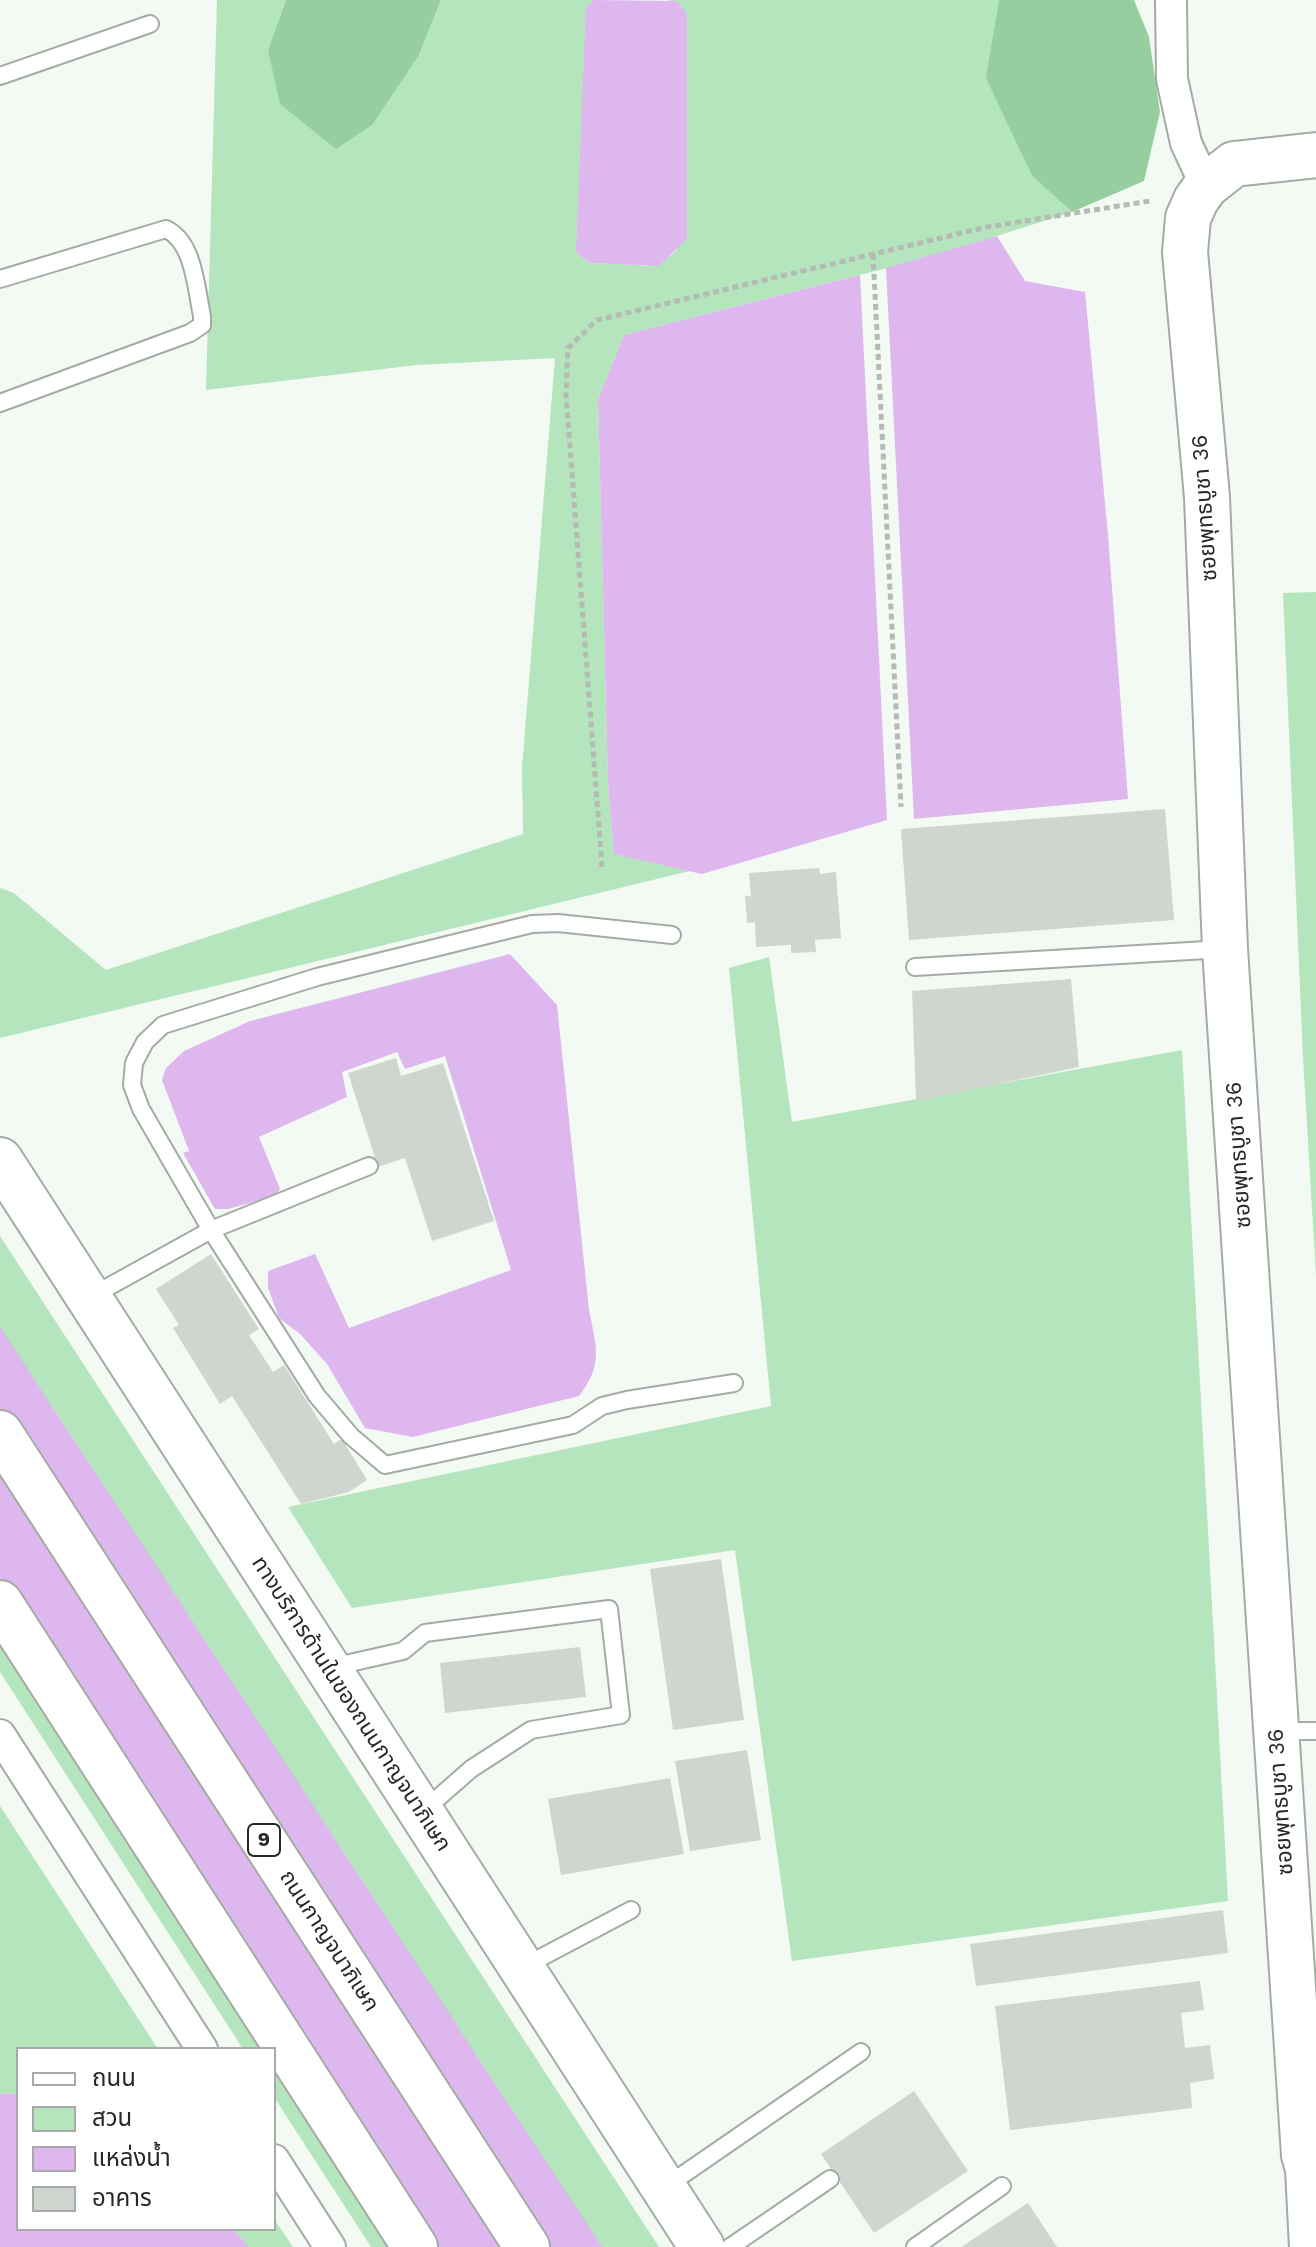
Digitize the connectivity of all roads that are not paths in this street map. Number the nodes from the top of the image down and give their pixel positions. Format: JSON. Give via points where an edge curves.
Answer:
{"nodes":[{"id":1,"x":1171,"y":0,"type":"edge"},
{"id":2,"x":150,"y":24,"type":"dead end"},
{"id":3,"x":0,"y":76,"type":"edge"},
{"id":4,"x":1316,"y":155,"type":"edge"},
{"id":5,"x":1201,"y":193,"type":"junction"},
{"id":6,"x":0,"y":279,"type":"edge"},
{"id":7,"x":0,"y":403,"type":"edge"},
{"id":8,"x":672,"y":935,"type":"dead end"},
{"id":9,"x":1225,"y":949,"type":"junction"},
{"id":10,"x":915,"y":967,"type":"dead end"},
{"id":11,"x":0,"y":1160,"type":"edge"},
{"id":12,"x":369,"y":1166,"type":"dead end"},
{"id":13,"x":211,"y":1230,"type":"junction"},
{"id":14,"x":89,"y":1298,"type":"junction"},
{"id":15,"x":734,"y":1383,"type":"dead end"},
{"id":16,"x":0,"y":1433,"type":"edge"},
{"id":17,"x":0,"y":1603,"type":"edge"},
{"id":18,"x":328,"y":1668,"type":"junction"},
{"id":19,"x":1296,"y":1731,"type":"edge"},
{"id":20,"x":0,"y":1735,"type":"edge"},
{"id":21,"x":421,"y":1813,"type":"junction"},
{"id":22,"x":631,"y":1910,"type":"dead end"},
{"id":23,"x":522,"y":1968,"type":"junction"},
{"id":24,"x":201,"y":2047,"type":"edge"},
{"id":25,"x":861,"y":2052,"type":"dead end"},
{"id":26,"x":276,"y":2163,"type":"edge"},
{"id":27,"x":830,"y":2179,"type":"dead end"},
{"id":28,"x":1002,"y":2186,"type":"dead end"},
{"id":29,"x":664,"y":2188,"type":"junction"},
{"id":30,"x":330,"y":2247,"type":"edge"},
{"id":31,"x":415,"y":2247,"type":"edge"},
{"id":32,"x":527,"y":2247,"type":"edge"},
{"id":33,"x":702,"y":2247,"type":"edge"},
{"id":34,"x":730,"y":2247,"type":"edge"},
{"id":35,"x":915,"y":2247,"type":"edge"},
{"id":36,"x":1312,"y":2247,"type":"edge"}],
"edges":[{"from":1,"to":5,"type":"street","via":[[1172,79]]},
{"from":2,"to":3,"type":"lane"},
{"from":4,"to":5,"type":"main road","via":[[1234,164]]},
{"from":5,"to":9,"type":"main road","name":"ซอยพุทธบูชา 36","via":[[1188,218],[1185,252],[1207,497]]},
{"from":6,"to":7,"type":"lane","via":[[166,229],[186,248],[202,325]]},
{"from":8,"to":13,"type":"lane","via":[[532,924],[317,977],[163,1025],[134,1063],[132,1085]]},
{"from":9,"to":10,"type":"lane"},
{"from":9,"to":19,"type":"main road","name":"ซอยพุทธบูชา 36"},
{"from":11,"to":14,"type":"main road","name":"ทางบริการด้านในของถนนกาญจนาภิเษก"},
{"from":12,"to":13,"type":"lane"},
{"from":13,"to":14,"type":"lane"},
{"from":13,"to":15,"type":"lane","via":[[317,1396],[385,1465],[573,1425],[602,1406],[627,1400]]},
{"from":14,"to":18,"type":"main road","name":"ทางบริการด้านในของถนนกาญจนาภิเษก"},
{"from":16,"to":32,"type":"main road","name":"ถนนกาญจนาภิเษก","number":"9"},
{"from":17,"to":31,"type":"main road"},
{"from":18,"to":21,"type":"main road","name":"ทางบริการด้านในของถนนกาญจนาภิเษก"},
{"from":18,"to":21,"type":"lane","via":[[403,1651],[425,1633],[609,1609],[621,1715],[531,1730],[471,1769]]},
{"from":19,"to":36,"type":"main road","name":"ซอยพุทธบูชา 36","via":[[1304,2155]]},
{"from":20,"to":24,"type":"street"},
{"from":21,"to":23,"type":"main road","name":"ทางบริการด้านในของถนนกาญจนาภิเษก"},
{"from":22,"to":23,"type":"lane"},
{"from":23,"to":29,"type":"main road","name":"ทางบริการด้านในของถนนกาญจนาภิเษก"},
{"from":25,"to":29,"type":"lane"},
{"from":26,"to":30,"type":"street"},
{"from":27,"to":34,"type":"lane"},
{"from":28,"to":35,"type":"lane"},
{"from":29,"to":33,"type":"main road","name":"ทางบริการด้านในของถนนกาญจนาภิเษก"}]}
